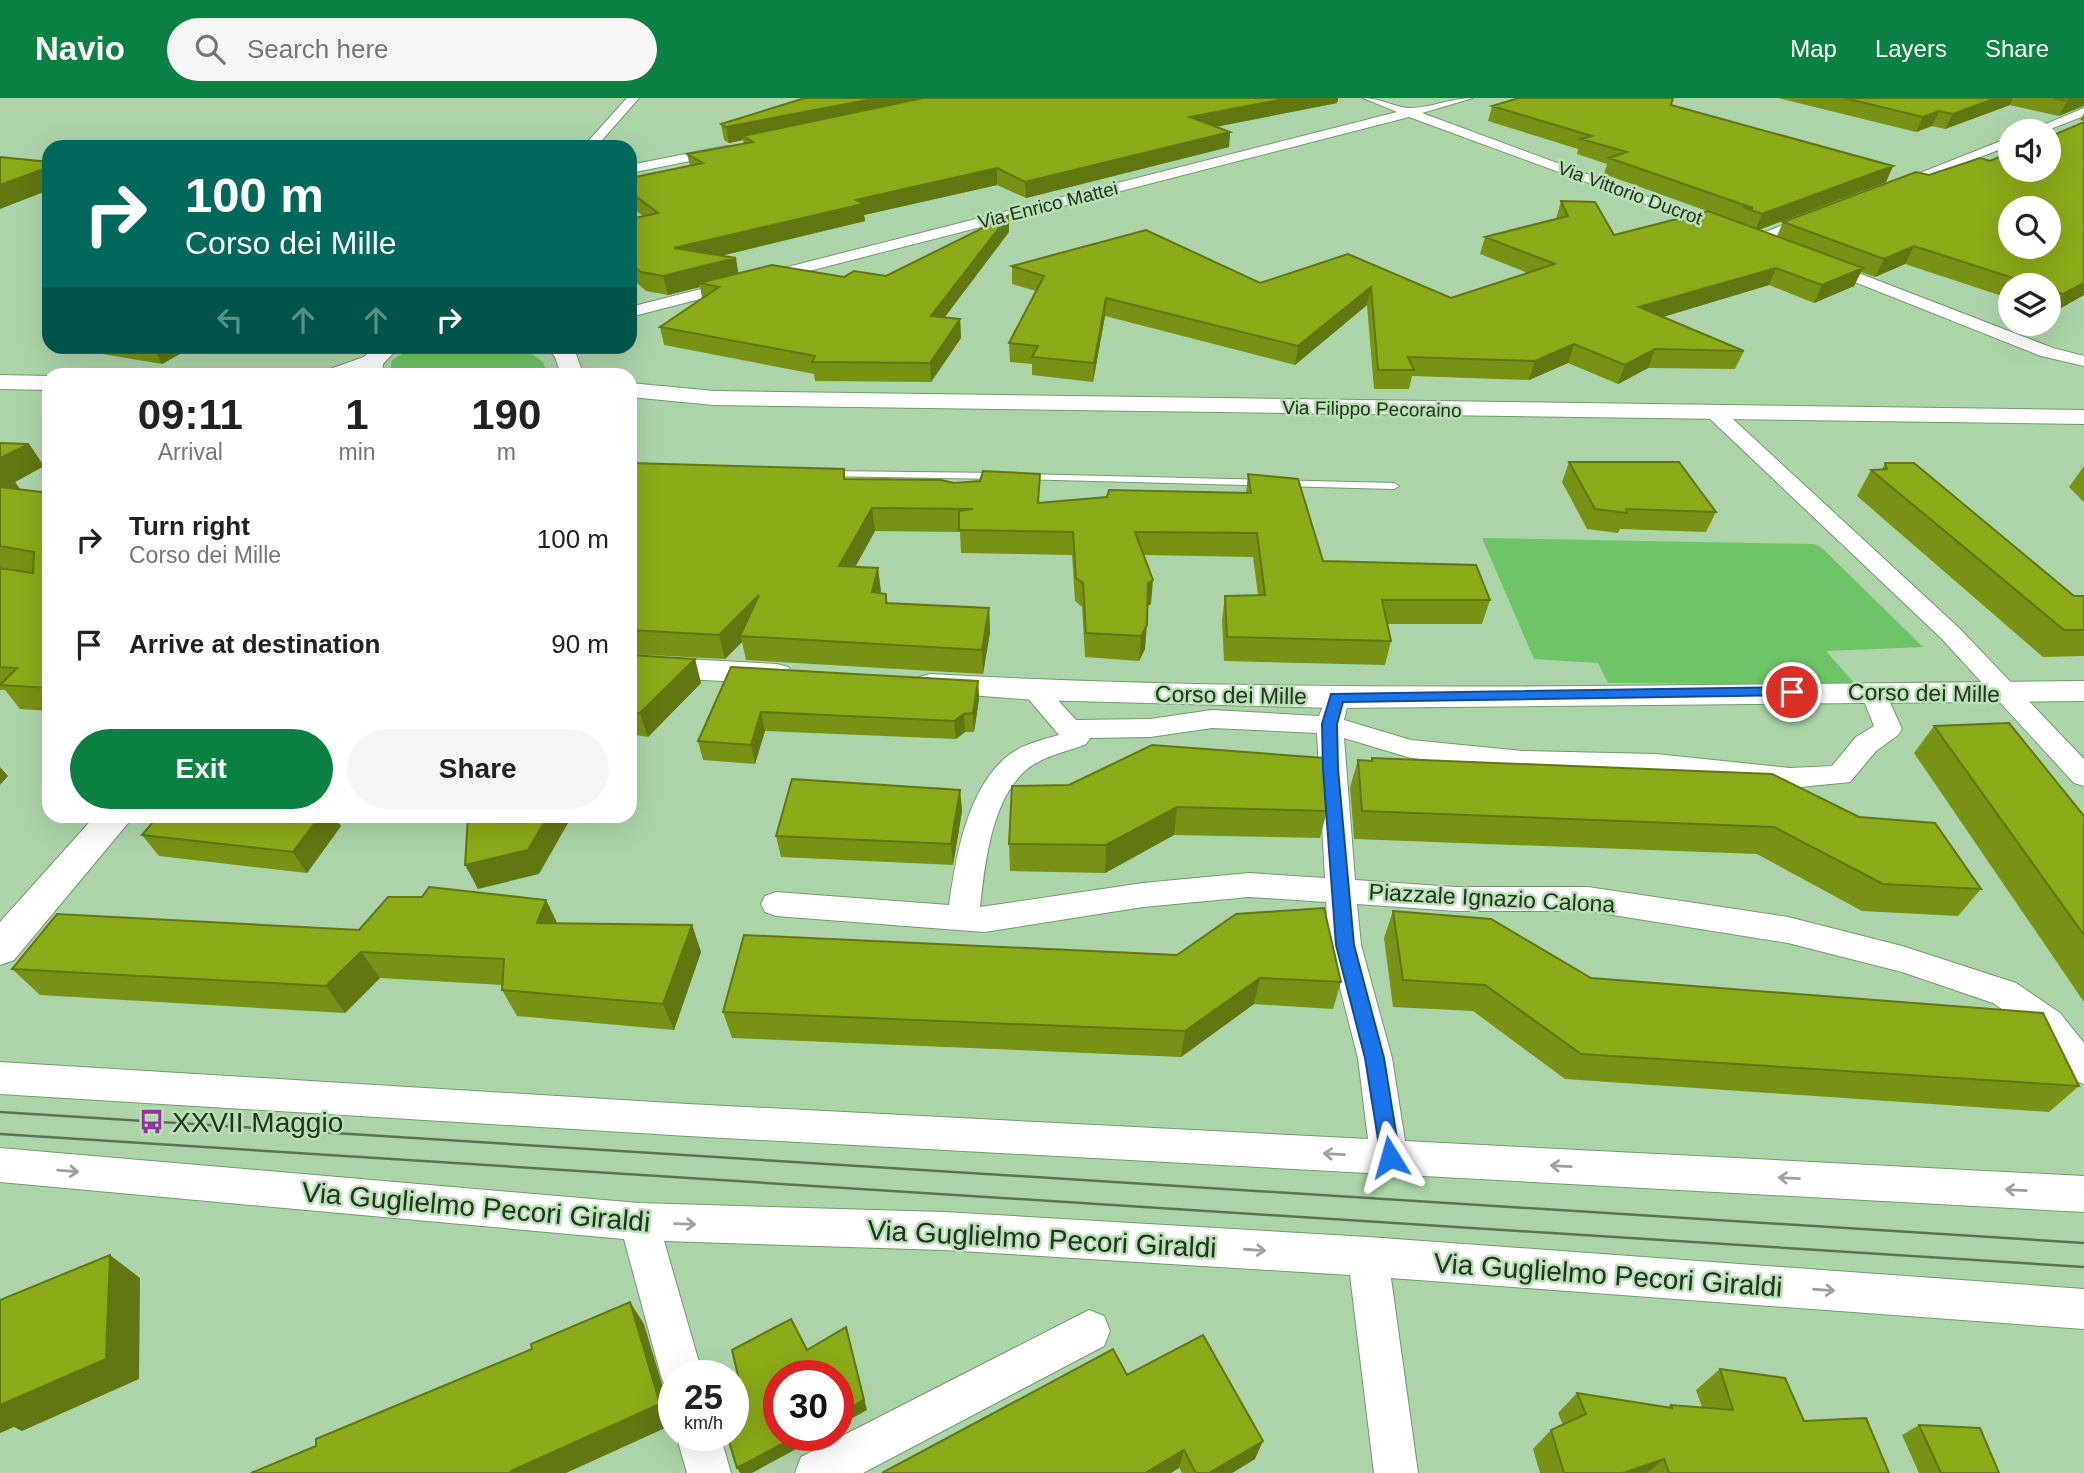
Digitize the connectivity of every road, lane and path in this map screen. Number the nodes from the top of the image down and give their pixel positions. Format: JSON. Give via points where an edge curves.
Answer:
{"nodes":[{"id":1,"x":633,"y":98,"type":"edge"},
{"id":2,"x":1369,"y":98,"type":"edge"},
{"id":3,"x":1467,"y":98,"type":"edge"},
{"id":4,"x":2084,"y":112,"type":"edge"},
{"id":5,"x":1409,"y":113,"type":"junction"},
{"id":6,"x":2061,"y":121,"type":"edge"},
{"id":7,"x":595,"y":140,"type":"edge"},
{"id":8,"x":1998,"y":146,"type":"edge"},
{"id":9,"x":740,"y":147,"type":"edge"},
{"id":10,"x":637,"y":168,"type":"edge"},
{"id":11,"x":1869,"y":195,"type":"edge"},
{"id":12,"x":1831,"y":210,"type":"edge"},
{"id":13,"x":1755,"y":239,"type":"junction"},
{"id":14,"x":1781,"y":249,"type":"edge"},
{"id":15,"x":1807,"y":259,"type":"edge"},
{"id":16,"x":637,"y":310,"type":"edge"},
{"id":17,"x":2047,"y":352,"type":"junction"},
{"id":18,"x":383,"y":354,"type":"edge"},
{"id":19,"x":2084,"y":361,"type":"edge"},
{"id":20,"x":372,"y":368,"type":"edge"},
{"id":21,"x":2084,"y":373,"type":"edge"},
{"id":22,"x":0,"y":382,"type":"edge"},
{"id":23,"x":42,"y":383,"type":"edge"},
{"id":24,"x":637,"y":391,"type":"edge"},
{"id":25,"x":0,"y":396,"type":"edge"},
{"id":26,"x":42,"y":396,"type":"edge"},
{"id":27,"x":2084,"y":397,"type":"edge"},
{"id":28,"x":714,"y":398,"type":"junction"},
{"id":29,"x":637,"y":400,"type":"edge"},
{"id":30,"x":1715,"y":413,"type":"junction"},
{"id":31,"x":2030,"y":417,"type":"junction"},
{"id":32,"x":2084,"y":417,"type":"edge"},
{"id":33,"x":808,"y":474,"type":"edge"},
{"id":34,"x":1394,"y":486,"type":"dead end"},
{"id":35,"x":637,"y":666,"type":"edge"},
{"id":36,"x":811,"y":677,"type":"edge"},
{"id":37,"x":894,"y":682,"type":"edge"},
{"id":38,"x":1034,"y":690,"type":"junction"},
{"id":39,"x":1872,"y":691,"type":"junction"},
{"id":40,"x":2084,"y":691,"type":"edge"},
{"id":41,"x":2010,"y":693,"type":"junction"},
{"id":42,"x":1333,"y":711,"type":"junction"},
{"id":43,"x":1069,"y":729,"type":"junction"},
{"id":44,"x":2084,"y":776,"type":"edge"},
{"id":45,"x":110,"y":823,"type":"edge"},
{"id":46,"x":1340,"y":890,"type":"junction"},
{"id":47,"x":776,"y":904,"type":"dead end"},
{"id":48,"x":963,"y":918,"type":"junction"},
{"id":49,"x":0,"y":949,"type":"edge"},
{"id":50,"x":2084,"y":1069,"type":"edge"},
{"id":51,"x":0,"y":1077,"type":"edge"},
{"id":52,"x":1390,"y":1157,"type":"junction"},
{"id":53,"x":0,"y":1165,"type":"edge"},
{"id":54,"x":2084,"y":1194,"type":"edge"},
{"id":55,"x":639,"y":1222,"type":"junction"},
{"id":56,"x":1368,"y":1257,"type":"junction"},
{"id":57,"x":2084,"y":1309,"type":"edge"},
{"id":58,"x":1089,"y":1331,"type":"dead end"},
{"id":59,"x":678,"y":1360,"type":"edge"},
{"id":60,"x":703,"y":1451,"type":"edge"},
{"id":61,"x":709,"y":1473,"type":"edge"},
{"id":62,"x":817,"y":1473,"type":"edge"},
{"id":63,"x":1396,"y":1473,"type":"edge"}],
"edges":[{"from":1,"to":7,"type":"street"},
{"from":2,"to":5,"type":"street","name":"Via Vittorio Ducrot"},
{"from":3,"to":5,"type":"street","name":"Via Enrico Mattei"},
{"from":4,"to":6,"type":"street"},
{"from":5,"to":13,"type":"street","name":"Via Vittorio Ducrot"},
{"from":5,"to":16,"type":"street","name":"Via Enrico Mattei"},
{"from":8,"to":11,"type":"street"},
{"from":9,"to":10,"type":"street"},
{"from":12,"to":13,"type":"street"},
{"from":13,"to":14,"type":"street","name":"Via Vittorio Ducrot"},
{"from":15,"to":17,"type":"street"},
{"from":17,"to":19,"type":"street"},
{"from":17,"to":21,"type":"street"},
{"from":18,"to":20,"type":"street"},
{"from":22,"to":23,"type":"street"},
{"from":24,"to":28,"type":"street","name":"Via Filippo Pecoraino"},
{"from":25,"to":26,"type":"street"},
{"from":27,"to":31,"type":"street","name":"Via Filippo Pecoraino"},
{"from":28,"to":29,"type":"street","name":"Via Filippo Pecoraino"},
{"from":28,"to":30,"type":"street","name":"Via Filippo Pecoraino"},
{"from":30,"to":31,"type":"street","name":"Via Filippo Pecoraino"},
{"from":30,"to":41,"type":"street"},
{"from":31,"to":32,"type":"street","name":"Via Filippo Pecoraino"},
{"from":33,"to":34,"type":"lane"},
{"from":35,"to":36,"type":"street"},
{"from":37,"to":38,"type":"street","name":"Corso dei Mille"},
{"from":38,"to":42,"type":"street","name":"Corso dei Mille"},
{"from":38,"to":43,"type":"street"},
{"from":39,"to":41,"type":"street","name":"Corso dei Mille"},
{"from":39,"to":42,"type":"street","name":"Corso dei Mille"},
{"from":39,"to":42,"type":"street","via":[[1889,729],[1866,744],[1840,775],[1790,778],[1656,764],[1523,760],[1410,749]]},
{"from":40,"to":41,"type":"street","name":"Corso dei Mille"},
{"from":41,"to":44,"type":"street"},
{"from":42,"to":43,"type":"street","via":[[1150,728]]},
{"from":42,"to":46,"type":"street"},
{"from":43,"to":48,"type":"street","via":[[1077,737],[1018,762],[1000,784],[969,864]]},
{"from":45,"to":49,"type":"street"},
{"from":46,"to":48,"type":"street","name":"Piazzale Ignazio Calona","via":[[1249,885],[1143,895],[984,920]]},
{"from":46,"to":50,"type":"street","name":"Piazzale Ignazio Calona","via":[[1455,899],[1588,899],[1788,930],[1902,959],[2004,993],[2048,1023]]},
{"from":46,"to":52,"type":"street","via":[[1345,945],[1374,1058]]},
{"from":47,"to":48,"type":"street","name":"Piazzale Ignazio Calona"},
{"from":52,"to":51,"type":"street","one_way":true},
{"from":54,"to":52,"type":"street","one_way":true},
{"from":53,"to":55,"type":"street","name":"Via Guglielmo Pecori Giraldi","one_way":true},
{"from":55,"to":56,"type":"street","name":"Via Guglielmo Pecori Giraldi","one_way":true,"via":[[944,1231]]},
{"from":55,"to":59,"type":"street"},
{"from":56,"to":57,"type":"street","name":"Via Guglielmo Pecori Giraldi","one_way":true},
{"from":56,"to":63,"type":"street"},
{"from":58,"to":62,"type":"street"},
{"from":60,"to":61,"type":"street"}]}
